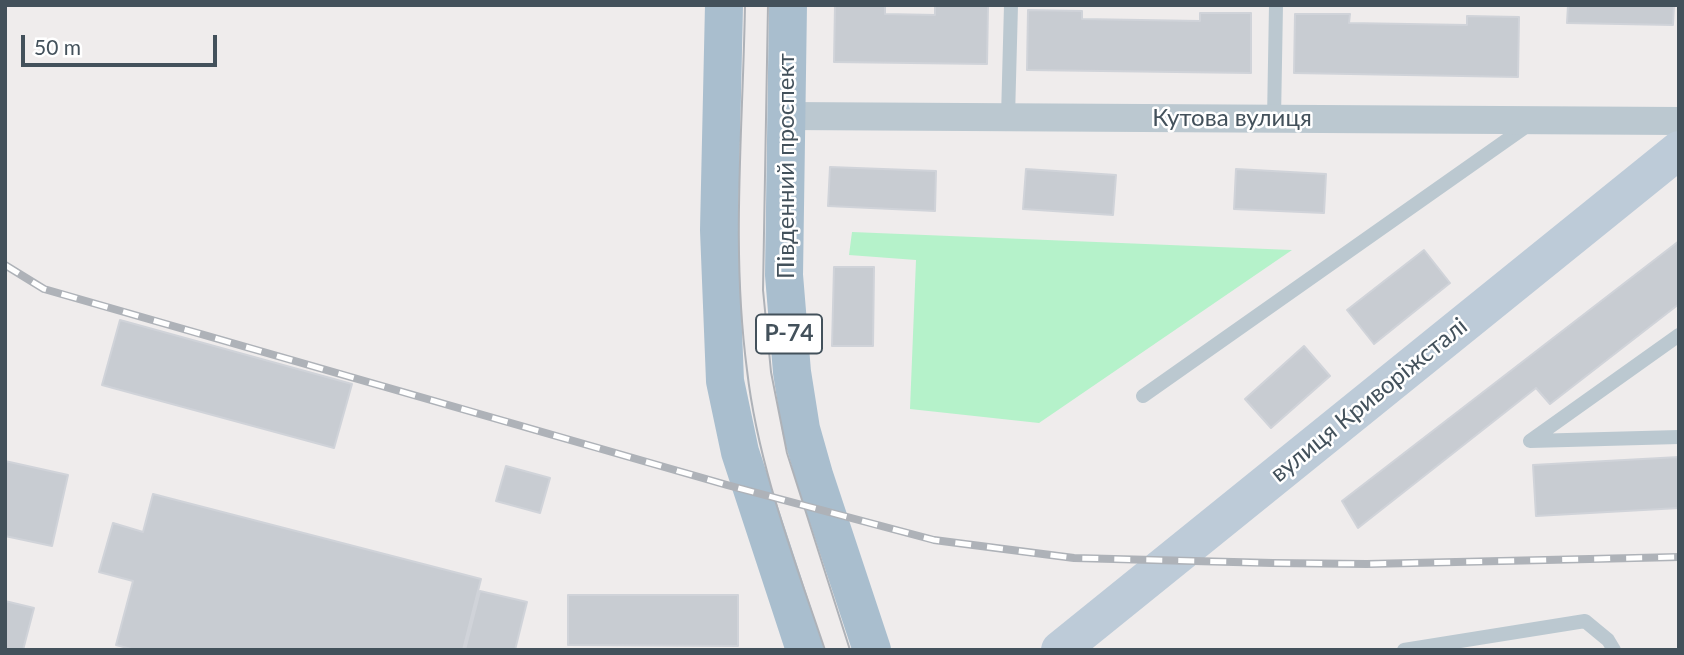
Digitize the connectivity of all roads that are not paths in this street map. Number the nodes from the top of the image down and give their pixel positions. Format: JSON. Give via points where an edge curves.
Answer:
{"nodes":[{"id":1,"x":724,"y":5,"type":"edge"},
{"id":2,"x":788,"y":5,"type":"edge"},
{"id":3,"x":1011,"y":5,"type":"edge"},
{"id":4,"x":1276,"y":5,"type":"edge"},
{"id":5,"x":786,"y":116,"type":"junction"},
{"id":6,"x":1009,"y":117,"type":"junction"},
{"id":7,"x":1274,"y":119,"type":"junction"},
{"id":8,"x":1535,"y":120,"type":"junction"},
{"id":9,"x":1679,"y":121,"type":"edge"},
{"id":10,"x":1679,"y":150,"type":"edge"},
{"id":11,"x":1679,"y":335,"type":"edge"},
{"id":12,"x":1143,"y":396,"type":"dead end"},
{"id":13,"x":1679,"y":437,"type":"edge"},
{"id":14,"x":805,"y":650,"type":"edge"},
{"id":15,"x":872,"y":650,"type":"edge"},
{"id":16,"x":1060,"y":650,"type":"edge"},
{"id":17,"x":1405,"y":650,"type":"edge"},
{"id":18,"x":1614,"y":650,"type":"edge"}],
"edges":[{"from":1,"to":14,"type":"main road","number":"Р-74","via":[[719,230],[725,381],[740,452]]},
{"from":2,"to":5,"type":"main road","name":"Південний проспект","number":"Р-74"},
{"from":3,"to":6,"type":"lane"},
{"from":4,"to":7,"type":"lane"},
{"from":5,"to":6,"type":"street","name":"Кутова вулиця"},
{"from":5,"to":15,"type":"main road","name":"Південний проспект","number":"Р-74","via":[[785,275],[801,429]]},
{"from":6,"to":7,"type":"street","name":"Кутова вулиця"},
{"from":7,"to":8,"type":"street","name":"Кутова вулиця"},
{"from":8,"to":9,"type":"street","name":"Кутова вулиця"},
{"from":8,"to":12,"type":"lane"},
{"from":10,"to":16,"type":"main road","name":"вулиця Криворіжсталі"},
{"from":11,"to":13,"type":"lane","via":[[1530,441]]},
{"from":17,"to":18,"type":"lane","via":[[1585,621]]}]}
